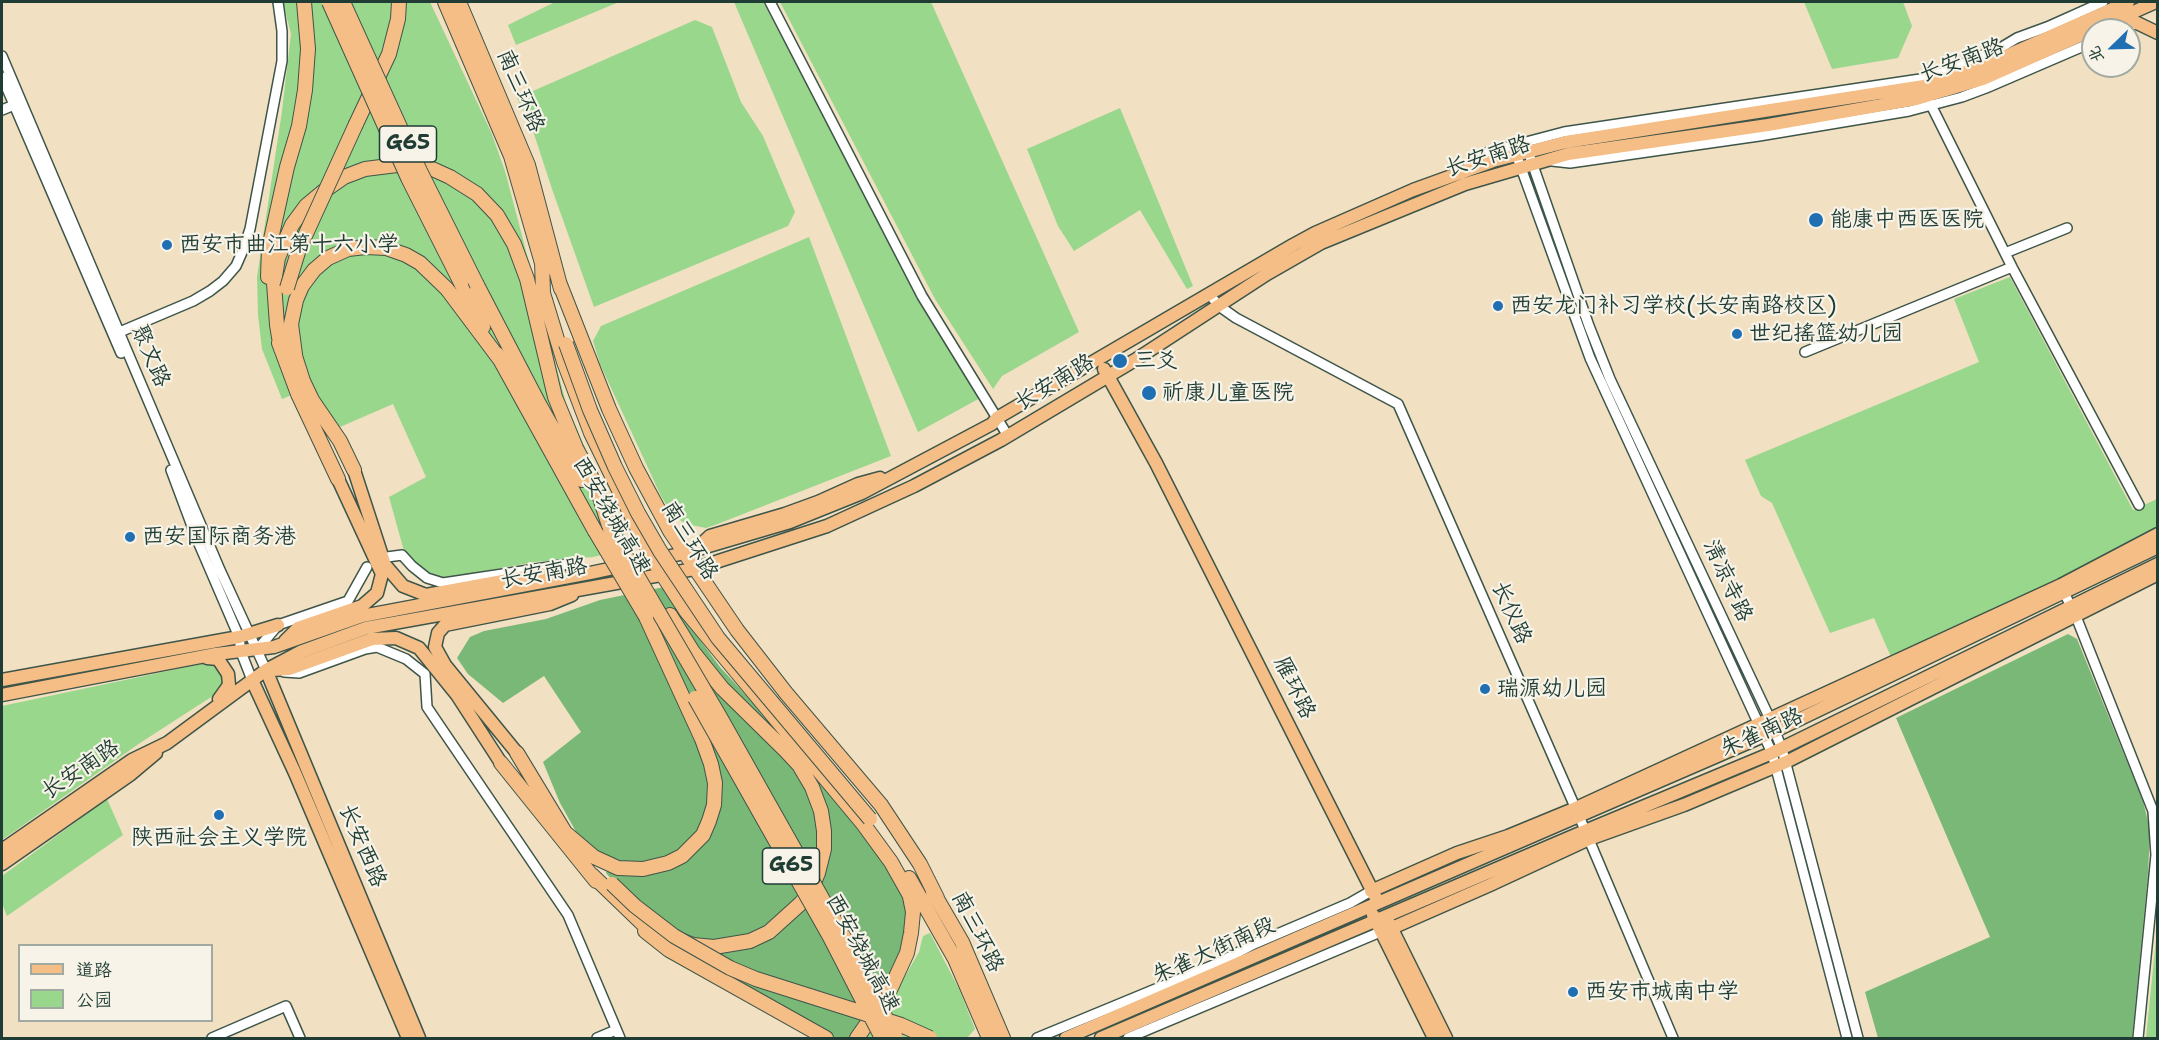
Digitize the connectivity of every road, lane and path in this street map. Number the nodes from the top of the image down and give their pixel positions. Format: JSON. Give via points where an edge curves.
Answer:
{"nodes":[{"id":1,"x":278,"y":2,"type":"edge"},
{"id":2,"x":304,"y":2,"type":"edge"},
{"id":3,"x":329,"y":2,"type":"edge"},
{"id":4,"x":343,"y":2,"type":"edge"},
{"id":5,"x":399,"y":2,"type":"edge"},
{"id":6,"x":445,"y":2,"type":"edge"},
{"id":7,"x":459,"y":2,"type":"edge"},
{"id":8,"x":770,"y":2,"type":"edge"},
{"id":9,"x":2103,"y":2,"type":"edge"},
{"id":10,"x":2154,"y":2,"type":"edge"},
{"id":11,"x":2122,"y":3,"type":"edge"},
{"id":12,"x":2157,"y":13,"type":"edge"},
{"id":13,"x":2130,"y":18,"type":"edge"},
{"id":14,"x":2141,"y":25,"type":"edge"},
{"id":15,"x":2157,"y":33,"type":"edge"},
{"id":16,"x":2081,"y":40,"type":"edge"},
{"id":17,"x":2081,"y":47,"type":"edge"},
{"id":18,"x":2,"y":56,"type":"edge"},
{"id":19,"x":2,"y":77,"type":"edge"},
{"id":20,"x":13,"y":100,"type":"edge"},
{"id":21,"x":1929,"y":101,"type":"junction"},
{"id":22,"x":2,"y":110,"type":"edge"},
{"id":23,"x":1708,"y":110,"type":"junction"},
{"id":24,"x":1725,"y":118,"type":"junction"},
{"id":25,"x":1522,"y":153,"type":"junction"},
{"id":26,"x":1527,"y":166,"type":"junction"},
{"id":27,"x":1461,"y":172,"type":"junction"},
{"id":28,"x":2067,"y":228,"type":"dead end"},
{"id":29,"x":2005,"y":253,"type":"junction"},
{"id":30,"x":542,"y":261,"type":"junction"},
{"id":31,"x":2013,"y":267,"type":"junction"},
{"id":32,"x":559,"y":282,"type":"junction"},
{"id":33,"x":1210,"y":295,"type":"junction"},
{"id":34,"x":1219,"y":306,"type":"junction"},
{"id":35,"x":116,"y":334,"type":"junction"},
{"id":36,"x":570,"y":342,"type":"junction"},
{"id":37,"x":281,"y":349,"type":"junction"},
{"id":38,"x":1805,"y":352,"type":"dead end"},
{"id":39,"x":501,"y":361,"type":"junction"},
{"id":40,"x":1096,"y":361,"type":"junction"},
{"id":41,"x":296,"y":362,"type":"junction"},
{"id":42,"x":1105,"y":376,"type":"junction"},
{"id":43,"x":997,"y":418,"type":"junction"},
{"id":44,"x":1008,"y":436,"type":"junction"},
{"id":45,"x":354,"y":470,"type":"joint"},
{"id":46,"x":338,"y":479,"type":"joint"},
{"id":47,"x":2139,"y":505,"type":"dead end"},
{"id":48,"x":610,"y":529,"type":"junction"},
{"id":49,"x":2157,"y":534,"type":"edge"},
{"id":50,"x":2157,"y":547,"type":"edge"},
{"id":51,"x":690,"y":552,"type":"junction"},
{"id":52,"x":626,"y":556,"type":"junction"},
{"id":53,"x":387,"y":557,"type":"dead end"},
{"id":54,"x":653,"y":560,"type":"junction"},
{"id":55,"x":2157,"y":564,"type":"edge"},
{"id":56,"x":367,"y":567,"type":"dead end"},
{"id":57,"x":694,"y":568,"type":"junction"},
{"id":58,"x":662,"y":574,"type":"junction"},
{"id":59,"x":2157,"y":574,"type":"edge"},
{"id":60,"x":592,"y":579,"type":"junction"},
{"id":61,"x":2063,"y":589,"type":"junction"},
{"id":62,"x":2073,"y":611,"type":"junction"},
{"id":63,"x":646,"y":618,"type":"junction"},
{"id":64,"x":278,"y":625,"type":"junction"},
{"id":65,"x":244,"y":636,"type":"junction"},
{"id":66,"x":282,"y":645,"type":"junction"},
{"id":67,"x":257,"y":650,"type":"junction"},
{"id":68,"x":241,"y":652,"type":"junction"},
{"id":69,"x":197,"y":658,"type":"junction"},
{"id":70,"x":77,"y":666,"type":"junction"},
{"id":71,"x":266,"y":670,"type":"junction"},
{"id":72,"x":111,"y":675,"type":"junction"},
{"id":73,"x":2,"y":680,"type":"edge"},
{"id":74,"x":252,"y":680,"type":"junction"},
{"id":75,"x":2,"y":695,"type":"edge"},
{"id":76,"x":208,"y":712,"type":"junction"},
{"id":77,"x":1767,"y":728,"type":"junction"},
{"id":78,"x":167,"y":743,"type":"junction"},
{"id":79,"x":1777,"y":751,"type":"junction"},
{"id":80,"x":517,"y":753,"type":"joint"},
{"id":81,"x":501,"y":763,"type":"joint"},
{"id":82,"x":1780,"y":764,"type":"junction"},
{"id":83,"x":1578,"y":812,"type":"junction"},
{"id":84,"x":567,"y":834,"type":"junction"},
{"id":85,"x":1587,"y":835,"type":"junction"},
{"id":86,"x":2,"y":850,"type":"edge"},
{"id":87,"x":900,"y":862,"type":"junction"},
{"id":88,"x":2,"y":864,"type":"edge"},
{"id":89,"x":592,"y":875,"type":"junction"},
{"id":90,"x":909,"y":894,"type":"junction"},
{"id":91,"x":937,"y":898,"type":"junction"},
{"id":92,"x":1371,"y":898,"type":"junction"},
{"id":93,"x":1384,"y":925,"type":"junction"},
{"id":94,"x":618,"y":1034,"type":"edge"},
{"id":95,"x":212,"y":1038,"type":"edge"},
{"id":96,"x":300,"y":1038,"type":"edge"},
{"id":97,"x":408,"y":1038,"type":"edge"},
{"id":98,"x":419,"y":1038,"type":"edge"},
{"id":99,"x":597,"y":1038,"type":"edge"},
{"id":100,"x":826,"y":1038,"type":"edge"},
{"id":101,"x":857,"y":1038,"type":"edge"},
{"id":102,"x":882,"y":1038,"type":"edge"},
{"id":103,"x":896,"y":1038,"type":"edge"},
{"id":104,"x":930,"y":1038,"type":"edge"},
{"id":105,"x":987,"y":1038,"type":"edge"},
{"id":106,"x":1003,"y":1038,"type":"edge"},
{"id":107,"x":1037,"y":1038,"type":"edge"},
{"id":108,"x":1066,"y":1038,"type":"edge"},
{"id":109,"x":1101,"y":1038,"type":"edge"},
{"id":110,"x":1128,"y":1038,"type":"edge"},
{"id":111,"x":1434,"y":1038,"type":"edge"},
{"id":112,"x":1446,"y":1038,"type":"edge"},
{"id":113,"x":1673,"y":1038,"type":"edge"},
{"id":114,"x":1847,"y":1038,"type":"edge"},
{"id":115,"x":1858,"y":1038,"type":"edge"},
{"id":116,"x":2138,"y":1038,"type":"edge"}],
"edges":[{"from":1,"to":35,"type":"street","via":[[282,61],[250,229],[236,266],[223,281],[193,301]]},
{"from":2,"to":37,"type":"highway","via":[[308,49],[305,90],[269,248],[271,315]]},
{"from":3,"to":39,"type":"highway","name":"西安绕城高速","number":"G65","bridge":true,"via":[[408,178]]},
{"from":4,"to":48,"type":"highway","name":"西安绕城高速","number":"G65","bridge":true,"via":[[477,285]]},
{"from":5,"to":41,"type":"highway","bridge":true,"via":[[399,19],[389,54],[299,249],[287,288],[285,314]]},
{"from":6,"to":30,"type":"highway","name":"南三环路","via":[[511,156]]},
{"from":7,"to":32,"type":"highway","name":"南三环路","via":[[524,154]]},
{"from":8,"to":43,"type":"street","via":[[922,296]]},
{"from":9,"to":23,"type":"street","via":[[1927,78]]},
{"from":10,"to":12,"type":"main road"},
{"from":10,"to":13,"type":"main road","name":"长安南路"},
{"from":11,"to":24,"type":"main road","name":"长安南路","via":[[1981,67],[1915,89]]},
{"from":14,"to":15,"type":"main road"},
{"from":16,"to":21,"type":"main road","name":"长安南路"},
{"from":17,"to":21,"type":"street","via":[[1986,88]]},
{"from":18,"to":20,"type":"street","name":"聚文路"},
{"from":19,"to":20,"type":"street","name":"聚文路"},
{"from":20,"to":22,"type":"street"},
{"from":20,"to":35,"type":"street","name":"聚文路"},
{"from":21,"to":26,"type":"main road","name":"长安南路","via":[[1602,148]]},
{"from":21,"to":29,"type":"street"},
{"from":23,"to":24,"type":"street"},
{"from":23,"to":27,"type":"street","via":[[1541,137],[1488,152]]},
{"from":24,"to":25,"type":"main road","name":"长安南路","via":[[1615,133]]},
{"from":25,"to":26,"type":"street","name":"清凉寺路"},
{"from":25,"to":27,"type":"main road","name":"长安南路"},
{"from":26,"to":34,"type":"main road","name":"长安南路","via":[[1465,184],[1341,234],[1267,274]]},
{"from":26,"to":77,"type":"street","name":"清凉寺路","via":[[1590,358]]},
{"from":27,"to":33,"type":"main road","name":"长安南路","via":[[1315,233]]},
{"from":28,"to":29,"type":"street"},
{"from":29,"to":31,"type":"street"},
{"from":30,"to":36,"type":"highway","name":"南三环路"},
{"from":30,"to":54,"type":"highway","via":[[543,293],[564,362],[591,433]]},
{"from":31,"to":38,"type":"street"},
{"from":31,"to":47,"type":"street"},
{"from":32,"to":36,"type":"highway","name":"南三环路"},
{"from":32,"to":51,"type":"highway","via":[[636,468],[670,531]]},
{"from":33,"to":34,"type":"street","name":"长仪路"},
{"from":33,"to":40,"type":"main road","name":"长安南路"},
{"from":34,"to":42,"type":"main road","name":"长安南路"},
{"from":34,"to":83,"type":"street","name":"长仪路","via":[[1398,404]]},
{"from":35,"to":65,"type":"street","name":"聚文路"},
{"from":36,"to":87,"type":"highway","name":"南三环路","bridge":true,"via":[[590,410],[615,467],[665,560],[718,638],[870,819]]},
{"from":36,"to":91,"type":"highway","name":"南三环路","via":[[628,475],[701,600],[755,671],[843,773]]},
{"from":37,"to":46,"type":"highway"},
{"from":37,"to":48,"type":"highway","bridge":true,"via":[[274,284],[278,258],[292,225],[306,206],[344,177],[365,169],[428,167],[450,177],[477,194],[497,214],[514,244],[555,398],[597,488]]},
{"from":39,"to":41,"type":"highway","via":[[447,290],[420,263],[386,248],[366,247],[348,249],[328,258],[302,286],[291,324]]},
{"from":39,"to":63,"type":"highway","name":"西安绕城高速","number":"G65","bridge":true},
{"from":40,"to":42,"type":"main road","name":"雁环路"},
{"from":40,"to":43,"type":"main road","name":"长安南路"},
{"from":41,"to":45,"type":"highway","via":[[312,400]]},
{"from":42,"to":44,"type":"main road","name":"长安南路"},
{"from":42,"to":92,"type":"main road","name":"雁环路"},
{"from":43,"to":44,"type":"street"},
{"from":43,"to":51,"type":"main road","name":"长安南路","via":[[993,424],[862,493],[790,522]]},
{"from":44,"to":57,"type":"main road","name":"长安南路","via":[[827,526]]},
{"from":45,"to":60,"type":"main road","via":[[384,565],[404,586],[426,595],[543,574]]},
{"from":46,"to":66,"type":"main road","via":[[382,574],[377,593],[362,606],[298,628]]},
{"from":48,"to":52,"type":"highway","name":"西安绕城高速","number":"G65","bridge":true},
{"from":49,"to":61,"type":"main road"},
{"from":50,"to":61,"type":"main road","name":"朱雀南路"},
{"from":51,"to":54,"type":"main road","name":"长安南路"},
{"from":51,"to":57,"type":"highway"},
{"from":52,"to":89,"type":"highway","bridge":true,"via":[[722,688],[799,765],[821,811],[824,849],[810,892],[784,920],[750,941],[722,946],[693,945],[646,927]]},
{"from":52,"to":103,"type":"highway","name":"西安绕城高速","number":"G65","bridge":true,"via":[[854,955]]},
{"from":53,"to":60,"type":"street","via":[[402,555],[427,578],[443,583],[569,564]]},
{"from":54,"to":58,"type":"highway"},
{"from":54,"to":60,"type":"main road","name":"长安南路"},
{"from":55,"to":62,"type":"main road","name":"朱雀南路"},
{"from":56,"to":64,"type":"street","via":[[348,601]]},
{"from":57,"to":58,"type":"main road","name":"长安南路"},
{"from":57,"to":91,"type":"highway","via":[[786,693],[881,805],[921,864]]},
{"from":58,"to":60,"type":"main road","name":"长安南路"},
{"from":58,"to":90,"type":"highway","via":[[686,611],[864,825]]},
{"from":59,"to":62,"type":"main road"},
{"from":60,"to":66,"type":"main road","name":"长安南路","via":[[362,616]]},
{"from":60,"to":71,"type":"main road","name":"长安南路","via":[[366,628],[300,652]]},
{"from":60,"to":80,"type":"main road","via":[[550,604],[445,625],[438,633],[435,647],[445,665]]},
{"from":61,"to":62,"type":"street"},
{"from":61,"to":77,"type":"main road","name":"朱雀南路"},
{"from":62,"to":79,"type":"main road","name":"朱雀南路"},
{"from":62,"to":82,"type":"main road","via":[[1845,734]]},
{"from":62,"to":116,"type":"street","via":[[2153,811],[2156,855]]},
{"from":63,"to":84,"type":"highway","via":[[702,739],[715,783],[714,805],[703,835],[682,856],[644,870],[618,868],[594,857]]},
{"from":63,"to":102,"type":"highway","name":"西安绕城高速","number":"G65","bridge":true,"via":[[750,792]]},
{"from":64,"to":65,"type":"main road"},
{"from":64,"to":67,"type":"street"},
{"from":65,"to":67,"type":"street","name":"聚文路"},
{"from":65,"to":68,"type":"street","name":"聚文路"},
{"from":65,"to":70,"type":"main road"},
{"from":66,"to":67,"type":"main road","name":"长安南路"},
{"from":67,"to":68,"type":"main road","name":"长安南路"},
{"from":67,"to":71,"type":"street","name":"聚文路"},
{"from":68,"to":69,"type":"main road","name":"长安南路"},
{"from":68,"to":74,"type":"street","name":"聚文路"},
{"from":69,"to":72,"type":"main road","name":"长安南路"},
{"from":69,"to":76,"type":"main road","via":[[218,659],[229,678],[228,688]]},
{"from":70,"to":72,"type":"main road"},
{"from":70,"to":73,"type":"main road"},
{"from":71,"to":74,"type":"main road","name":"长安南路"},
{"from":71,"to":81,"type":"main road","via":[[289,669],[372,639],[396,638],[419,648],[457,695]]},
{"from":71,"to":94,"type":"street","via":[[299,673],[377,647],[428,673],[427,707],[568,915]]},
{"from":71,"to":98,"type":"main road","name":"长安西路"},
{"from":72,"to":75,"type":"main road","name":"长安南路"},
{"from":74,"to":76,"type":"main road","name":"长安南路"},
{"from":74,"to":97,"type":"main road","name":"长安西路"},
{"from":76,"to":78,"type":"main road","name":"长安南路"},
{"from":77,"to":79,"type":"street","name":"清凉寺路"},
{"from":77,"to":83,"type":"main road","name":"朱雀南路"},
{"from":78,"to":86,"type":"main road","name":"长安南路","via":[[132,760]]},
{"from":78,"to":88,"type":"main road","via":[[131,774]]},
{"from":79,"to":82,"type":"street","name":"清凉寺路"},
{"from":79,"to":85,"type":"main road","name":"朱雀南路"},
{"from":80,"to":84,"type":"highway"},
{"from":81,"to":89,"type":"highway"},
{"from":82,"to":85,"type":"main road","via":[[1684,805]]},
{"from":82,"to":114,"type":"street","name":"清凉寺路"},
{"from":82,"to":115,"type":"street","name":"清凉寺路"},
{"from":83,"to":85,"type":"street","name":"长仪路"},
{"from":83,"to":92,"type":"main road","name":"朱雀南路"},
{"from":84,"to":104,"type":"highway","bridge":true,"via":[[635,906],[674,936],[730,968]]},
{"from":85,"to":93,"type":"main road","name":"朱雀南路"},
{"from":85,"to":113,"type":"street","name":"长仪路"},
{"from":87,"to":90,"type":"highway","name":"南三环路"},
{"from":87,"to":105,"type":"highway","name":"南三环路","via":[[955,959]]},
{"from":89,"to":100,"type":"highway","via":[[611,901],[669,950]]},
{"from":90,"to":101,"type":"highway","name":"南三环路","via":[[912,922],[905,958],[889,992]]},
{"from":91,"to":106,"type":"highway","name":"南三环路","via":[[962,942]]},
{"from":92,"to":93,"type":"main road","name":"雁环路"},
{"from":92,"to":107,"type":"street"},
{"from":92,"to":108,"type":"main road","name":"朱雀大街南段","via":[[1232,968]]},
{"from":93,"to":109,"type":"main road","name":"朱雀大街南段"},
{"from":93,"to":110,"type":"street"},
{"from":93,"to":111,"type":"main road","name":"雁环路"},
{"from":93,"to":112,"type":"main road","name":"雁环路"},
{"from":94,"to":99,"type":"street"},
{"from":95,"to":96,"type":"street","via":[[286,1006]]}]}
